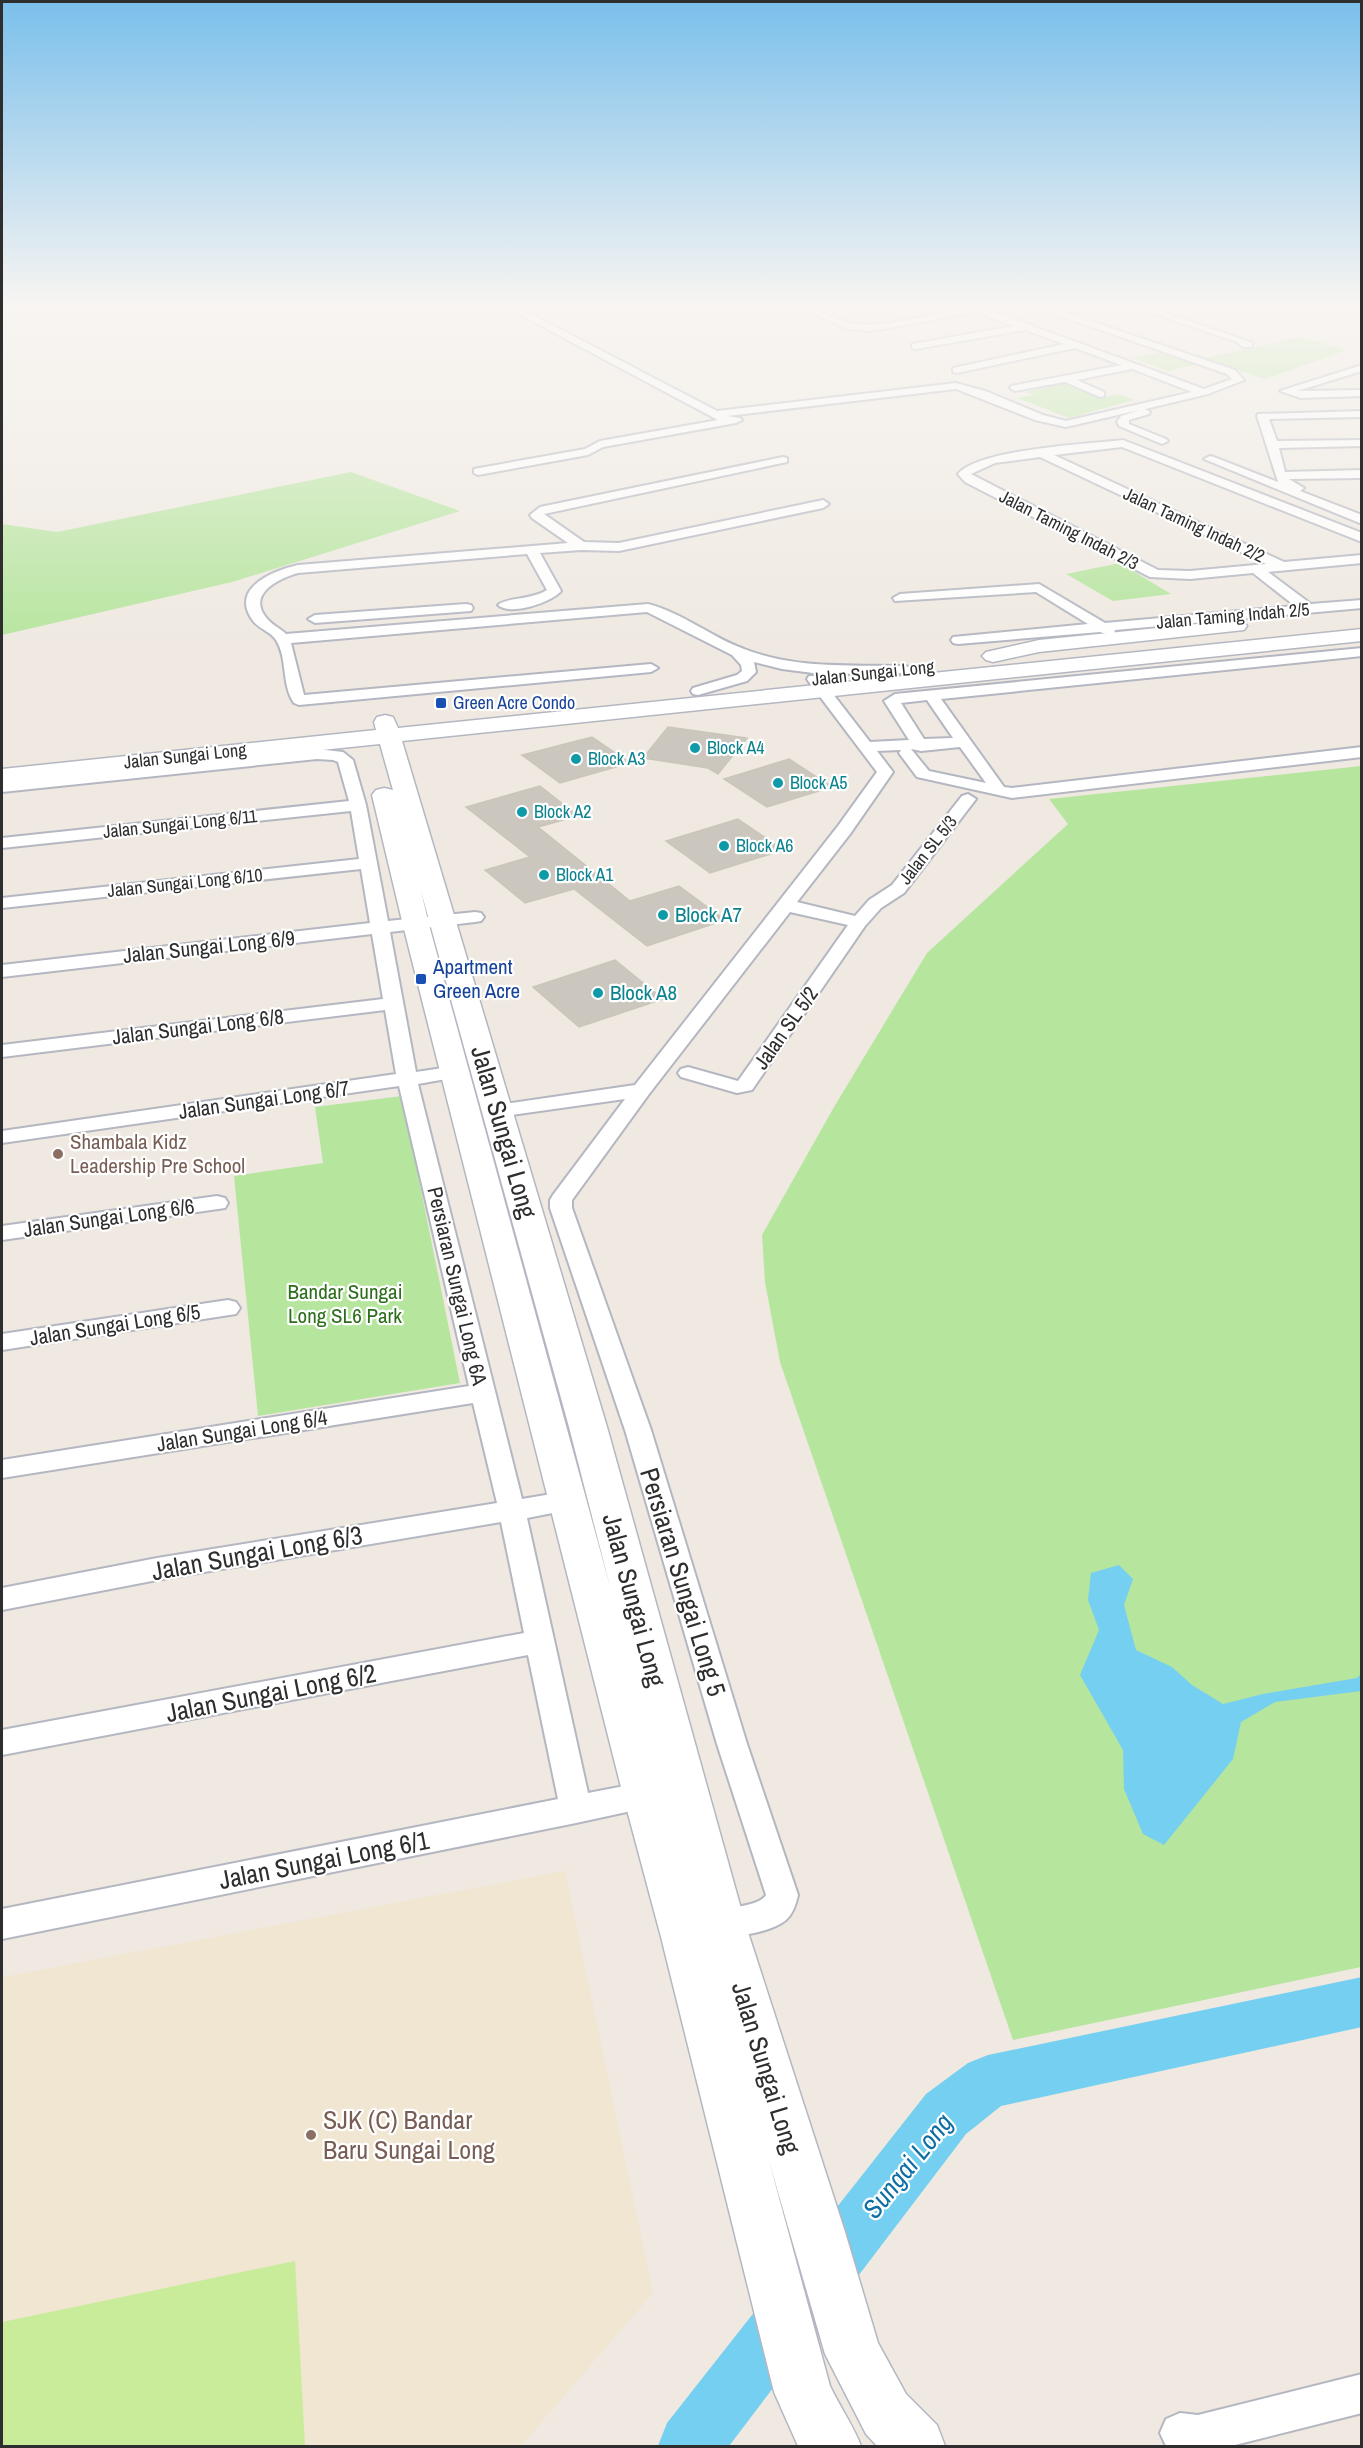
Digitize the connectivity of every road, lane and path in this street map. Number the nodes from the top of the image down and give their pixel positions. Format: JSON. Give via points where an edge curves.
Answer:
{"nodes":[{"id":1,"x":726,"y":420,"type":"edge"},
{"id":2,"x":733,"y":420,"type":"edge"},
{"id":3,"x":1038,"y":420,"type":"edge"},
{"id":4,"x":1050,"y":420,"type":"edge"},
{"id":5,"x":1146,"y":420,"type":"edge"},
{"id":6,"x":1264,"y":420,"type":"edge"},
{"id":7,"x":1100,"y":421,"type":"junction"},
{"id":8,"x":729,"y":422,"type":"junction"},
{"id":9,"x":1124,"y":429,"type":"junction"},
{"id":10,"x":1140,"y":437,"type":"junction"},
{"id":11,"x":1362,"y":443,"type":"edge"},
{"id":12,"x":1273,"y":445,"type":"junction"},
{"id":13,"x":1179,"y":447,"type":"dead end"},
{"id":14,"x":1040,"y":453,"type":"junction"},
{"id":15,"x":1200,"y":456,"type":"dead end"},
{"id":16,"x":783,"y":459,"type":"dead end"},
{"id":17,"x":478,"y":471,"type":"dead end"},
{"id":18,"x":1362,"y":474,"type":"edge"},
{"id":19,"x":1280,"y":476,"type":"junction"},
{"id":20,"x":823,"y":504,"type":"dead end"},
{"id":21,"x":1358,"y":510,"type":"edge"},
{"id":22,"x":1362,"y":520,"type":"edge"},
{"id":23,"x":1362,"y":526,"type":"edge"},
{"id":24,"x":1362,"y":538,"type":"edge"},
{"id":25,"x":580,"y":546,"type":"junction"},
{"id":26,"x":532,"y":551,"type":"junction"},
{"id":27,"x":1362,"y":559,"type":"edge"},
{"id":28,"x":1282,"y":567,"type":"junction"},
{"id":29,"x":1256,"y":569,"type":"junction"},
{"id":30,"x":900,"y":598,"type":"dead end"},
{"id":31,"x":1362,"y":604,"type":"edge"},
{"id":32,"x":1308,"y":609,"type":"junction"},
{"id":33,"x":315,"y":619,"type":"dead end"},
{"id":34,"x":1362,"y":623,"type":"edge"},
{"id":35,"x":1112,"y":633,"type":"junction"},
{"id":36,"x":1362,"y":635,"type":"edge"},
{"id":37,"x":283,"y":639,"type":"junction"},
{"id":38,"x":958,"y":640,"type":"dead end"},
{"id":39,"x":737,"y":652,"type":"junction"},
{"id":40,"x":1362,"y":652,"type":"edge"},
{"id":41,"x":954,"y":665,"type":"junction"},
{"id":42,"x":651,"y":668,"type":"dead end"},
{"id":43,"x":904,"y":670,"type":"junction"},
{"id":44,"x":1150,"y":670,"type":"junction"},
{"id":45,"x":819,"y":685,"type":"junction"},
{"id":46,"x":698,"y":691,"type":"junction"},
{"id":47,"x":930,"y":694,"type":"junction"},
{"id":48,"x":377,"y":730,"type":"junction"},
{"id":49,"x":261,"y":741,"type":"junction"},
{"id":50,"x":963,"y":742,"type":"junction"},
{"id":51,"x":914,"y":750,"type":"junction"},
{"id":52,"x":870,"y":751,"type":"junction"},
{"id":53,"x":1362,"y":752,"type":"edge"},
{"id":54,"x":2,"y":760,"type":"edge"},
{"id":55,"x":2,"y":776,"type":"edge"},
{"id":56,"x":2,"y":787,"type":"edge"},
{"id":57,"x":1000,"y":792,"type":"junction"},
{"id":58,"x":968,"y":799,"type":"dead end"},
{"id":59,"x":358,"y":805,"type":"junction"},
{"id":60,"x":2,"y":843,"type":"edge"},
{"id":61,"x":368,"y":862,"type":"junction"},
{"id":62,"x":2,"y":903,"type":"edge"},
{"id":63,"x":785,"y":905,"type":"junction"},
{"id":64,"x":444,"y":921,"type":"junction"},
{"id":65,"x":859,"y":922,"type":"junction"},
{"id":66,"x":381,"y":927,"type":"junction"},
{"id":67,"x":2,"y":970,"type":"edge"},
{"id":68,"x":394,"y":1003,"type":"junction"},
{"id":69,"x":2,"y":1051,"type":"edge"},
{"id":70,"x":456,"y":1072,"type":"junction"},
{"id":71,"x":688,"y":1073,"type":"dead end"},
{"id":72,"x":407,"y":1079,"type":"junction"},
{"id":73,"x":642,"y":1090,"type":"junction"},
{"id":74,"x":498,"y":1111,"type":"junction"},
{"id":75,"x":2,"y":1137,"type":"edge"},
{"id":76,"x":218,"y":1203,"type":"dead end"},
{"id":77,"x":2,"y":1233,"type":"edge"},
{"id":78,"x":228,"y":1308,"type":"dead end"},
{"id":79,"x":2,"y":1342,"type":"edge"},
{"id":80,"x":482,"y":1393,"type":"junction"},
{"id":81,"x":2,"y":1469,"type":"edge"},
{"id":82,"x":569,"y":1501,"type":"junction"},
{"id":83,"x":512,"y":1510,"type":"junction"},
{"id":84,"x":2,"y":1599,"type":"edge"},
{"id":85,"x":540,"y":1641,"type":"junction"},
{"id":86,"x":2,"y":1743,"type":"edge"},
{"id":87,"x":645,"y":1795,"type":"junction"},
{"id":88,"x":576,"y":1810,"type":"junction"},
{"id":89,"x":722,"y":1923,"type":"junction"},
{"id":90,"x":2,"y":1924,"type":"edge"},
{"id":91,"x":1362,"y":2393,"type":"edge"},
{"id":92,"x":1180,"y":2433,"type":"dead end"},
{"id":93,"x":832,"y":2446,"type":"edge"},
{"id":94,"x":916,"y":2446,"type":"edge"}],
"edges":[{"from":1,"to":8,"type":"street"},
{"from":2,"to":8,"type":"street"},
{"from":3,"to":7,"type":"street","via":[[1076,428]]},
{"from":4,"to":7,"type":"street","via":[[1066,424]]},
{"from":5,"to":9,"type":"street"},
{"from":6,"to":12,"type":"street"},
{"from":7,"to":9,"type":"street"},
{"from":7,"to":10,"type":"street"},
{"from":8,"to":17,"type":"street","via":[[600,444],[588,452]]},
{"from":9,"to":10,"type":"street"},
{"from":9,"to":13,"type":"street"},
{"from":9,"to":14,"type":"street"},
{"from":9,"to":24,"type":"street"},
{"from":10,"to":23,"type":"street"},
{"from":11,"to":12,"type":"street"},
{"from":12,"to":19,"type":"street"},
{"from":14,"to":28,"type":"street","name":"Jalan Taming Indah 2/2"},
{"from":14,"to":29,"type":"street","name":"Jalan Taming Indah 2/3","via":[[993,460],[964,474],[1155,574]]},
{"from":15,"to":22,"type":"street"},
{"from":16,"to":25,"type":"street","via":[[536,515]]},
{"from":18,"to":19,"type":"street"},
{"from":19,"to":21,"type":"street","via":[[1292,486]]},
{"from":20,"to":25,"type":"street","via":[[619,547]]},
{"from":25,"to":26,"type":"street"},
{"from":26,"to":33,"type":"street","via":[[554,591],[546,598],[529,603]]},
{"from":26,"to":37,"type":"street","via":[[280,573],[259,587],[254,609],[261,621]]},
{"from":27,"to":28,"type":"street"},
{"from":28,"to":29,"type":"street"},
{"from":29,"to":32,"type":"street"},
{"from":30,"to":35,"type":"street","via":[[1039,588]]},
{"from":31,"to":32,"type":"street","name":"Jalan Taming Indah 2/5"},
{"from":32,"to":35,"type":"street","name":"Jalan Taming Indah 2/5"},
{"from":34,"to":35,"type":"street"},
{"from":34,"to":41,"type":"street","name":"Jalan Sungai Long"},
{"from":35,"to":38,"type":"street","name":"Jalan Taming Indah 2/5"},
{"from":35,"to":41,"type":"street"},
{"from":36,"to":44,"type":"street","name":"Jalan Sungai Long"},
{"from":37,"to":39,"type":"street","via":[[648,608],[663,612]]},
{"from":37,"to":42,"type":"street","via":[[299,700]]},
{"from":39,"to":43,"type":"street","via":[[814,671]]},
{"from":39,"to":46,"type":"street","via":[[748,664],[749,672],[742,678]]},
{"from":40,"to":44,"type":"street"},
{"from":41,"to":43,"type":"street","name":"Jalan Sungai Long"},
{"from":43,"to":45,"type":"street","name":"Jalan Sungai Long"},
{"from":44,"to":45,"type":"street","name":"Jalan Sungai Long"},
{"from":44,"to":47,"type":"street"},
{"from":45,"to":46,"type":"street","name":"Jalan Sungai Long"},
{"from":45,"to":48,"type":"street","name":"Jalan Sungai Long"},
{"from":45,"to":52,"type":"street"},
{"from":46,"to":48,"type":"street","name":"Jalan Sungai Long"},
{"from":47,"to":50,"type":"street"},
{"from":47,"to":51,"type":"street","via":[[892,701]]},
{"from":48,"to":49,"type":"street","name":"Jalan Sungai Long"},
{"from":48,"to":64,"type":"street","name":"Jalan Sungai Long"},
{"from":49,"to":54,"type":"street","name":"Jalan Sungai Long"},
{"from":49,"to":55,"type":"street","name":"Jalan Sungai Long"},
{"from":50,"to":51,"type":"street"},
{"from":50,"to":57,"type":"street"},
{"from":51,"to":52,"type":"street"},
{"from":51,"to":57,"type":"street","via":[[922,774]]},
{"from":52,"to":63,"type":"street","via":[[885,771],[883,776]]},
{"from":53,"to":57,"type":"street","via":[[1019,793]]},
{"from":56,"to":59,"type":"street","name":"Persiaran Sungai Long 6A","via":[[332,754],[345,760]]},
{"from":58,"to":65,"type":"street","name":"Jalan SL 5/3","via":[[898,889],[875,904]]},
{"from":59,"to":60,"type":"street","name":"Jalan Sungai Long 6/11"},
{"from":59,"to":61,"type":"street","name":"Persiaran Sungai Long 6A"},
{"from":61,"to":62,"type":"street","name":"Jalan Sungai Long 6/10"},
{"from":61,"to":66,"type":"street","name":"Persiaran Sungai Long 6A"},
{"from":63,"to":65,"type":"street"},
{"from":63,"to":73,"type":"street"},
{"from":64,"to":66,"type":"street","name":"Jalan Sungai Long 6/9"},
{"from":64,"to":70,"type":"street","name":"Jalan Sungai Long"},
{"from":64,"to":74,"type":"street","name":"Jalan Sungai Long"},
{"from":65,"to":71,"type":"street","name":"Jalan SL 5/2","via":[[745,1086]]},
{"from":66,"to":67,"type":"street","name":"Jalan Sungai Long 6/9"},
{"from":66,"to":68,"type":"street","name":"Persiaran Sungai Long 6A"},
{"from":68,"to":69,"type":"street","name":"Jalan Sungai Long 6/8"},
{"from":68,"to":72,"type":"street","name":"Persiaran Sungai Long 6A"},
{"from":70,"to":72,"type":"street","name":"Jalan Sungai Long 6/7"},
{"from":70,"to":82,"type":"street","name":"Jalan Sungai Long"},
{"from":72,"to":75,"type":"street","name":"Jalan Sungai Long 6/7"},
{"from":72,"to":80,"type":"street","name":"Persiaran Sungai Long 6A"},
{"from":73,"to":74,"type":"street"},
{"from":73,"to":89,"type":"street","name":"Persiaran Sungai Long 5","via":[[561,1200],[561,1208],[638,1430],[732,1744],[782,1895],[773,1912]]},
{"from":74,"to":89,"type":"street","name":"Jalan Sungai Long"},
{"from":76,"to":77,"type":"street","name":"Jalan Sungai Long 6/6"},
{"from":78,"to":79,"type":"street","name":"Jalan Sungai Long 6/5"},
{"from":80,"to":81,"type":"street","name":"Jalan Sungai Long 6/4"},
{"from":80,"to":83,"type":"street","name":"Persiaran Sungai Long 6A"},
{"from":82,"to":83,"type":"street","name":"Jalan Sungai Long 6/3"},
{"from":82,"to":87,"type":"street","name":"Jalan Sungai Long"},
{"from":83,"to":84,"type":"street","name":"Jalan Sungai Long 6/3"},
{"from":83,"to":85,"type":"street","name":"Persiaran Sungai Long 6A"},
{"from":85,"to":86,"type":"street","name":"Jalan Sungai Long 6/2"},
{"from":85,"to":88,"type":"street","name":"Persiaran Sungai Long 6A"},
{"from":87,"to":88,"type":"street","name":"Jalan Sungai Long 6/1"},
{"from":87,"to":93,"type":"street","name":"Jalan Sungai Long","via":[[802,2391]]},
{"from":88,"to":90,"type":"street","name":"Jalan Sungai Long 6/1"},
{"from":89,"to":94,"type":"street","name":"Jalan Sungai Long","via":[[852,2354],[886,2414]]},
{"from":91,"to":92,"type":"street","via":[[1198,2435]]}]}
